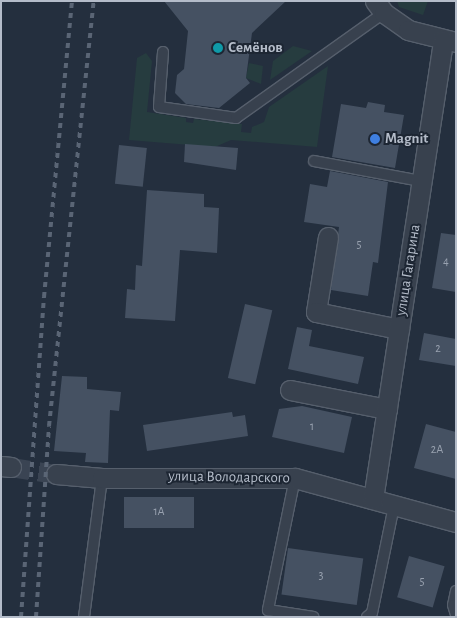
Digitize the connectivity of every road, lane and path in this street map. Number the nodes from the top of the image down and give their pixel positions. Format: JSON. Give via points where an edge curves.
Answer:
{"nodes":[{"id":1,"x":380,"y":7,"type":"edge"},
{"id":2,"x":449,"y":41,"type":"edge"},
{"id":3,"x":163,"y":52,"type":"dead end"},
{"id":4,"x":314,"y":161,"type":"dead end"},
{"id":5,"x":421,"y":181,"type":"junction"},
{"id":6,"x":328,"y":237,"type":"dead end"},
{"id":7,"x":399,"y":329,"type":"junction"},
{"id":8,"x":290,"y":390,"type":"dead end"},
{"id":9,"x":386,"y":409,"type":"junction"},
{"id":10,"x":56,"y":474,"type":"tunnel mouth"},
{"id":11,"x":102,"y":478,"type":"junction"},
{"id":12,"x":295,"y":478,"type":"junction"},
{"id":13,"x":373,"y":499,"type":"junction"},
{"id":14,"x":394,"y":506,"type":"junction"},
{"id":15,"x":456,"y":522,"type":"edge"},
{"id":16,"x":456,"y":590,"type":"edge"},
{"id":17,"x":456,"y":615,"type":"edge"},
{"id":18,"x":84,"y":617,"type":"edge"},
{"id":19,"x":313,"y":617,"type":"edge"},
{"id":20,"x":367,"y":617,"type":"edge"}],
"edges":[{"from":1,"to":2,"type":"street","name":"улица Гагарина","via":[[408,30]]},
{"from":1,"to":3,"type":"lane","via":[[236,118],[159,107]]},
{"from":2,"to":5,"type":"street","name":"улица Гагарина"},
{"from":4,"to":5,"type":"lane"},
{"from":5,"to":7,"type":"street","name":"улица Гагарина"},
{"from":6,"to":7,"type":"street","via":[[316,312]]},
{"from":7,"to":9,"type":"street","name":"улица Гагарина"},
{"from":8,"to":9,"type":"street"},
{"from":9,"to":13,"type":"street","name":"улица Гагарина"},
{"from":10,"to":11,"type":"street","name":"улица Володарского"},
{"from":11,"to":12,"type":"street","name":"улица Володарского"},
{"from":11,"to":18,"type":"lane"},
{"from":12,"to":13,"type":"street","name":"улица Володарского"},
{"from":12,"to":19,"type":"lane","via":[[268,610]]},
{"from":13,"to":14,"type":"street","name":"улица Володарского"},
{"from":14,"to":15,"type":"street","name":"улица Володарского"},
{"from":14,"to":20,"type":"lane","via":[[372,612]]},
{"from":16,"to":17,"type":"lane","via":[[453,605]]}]}
